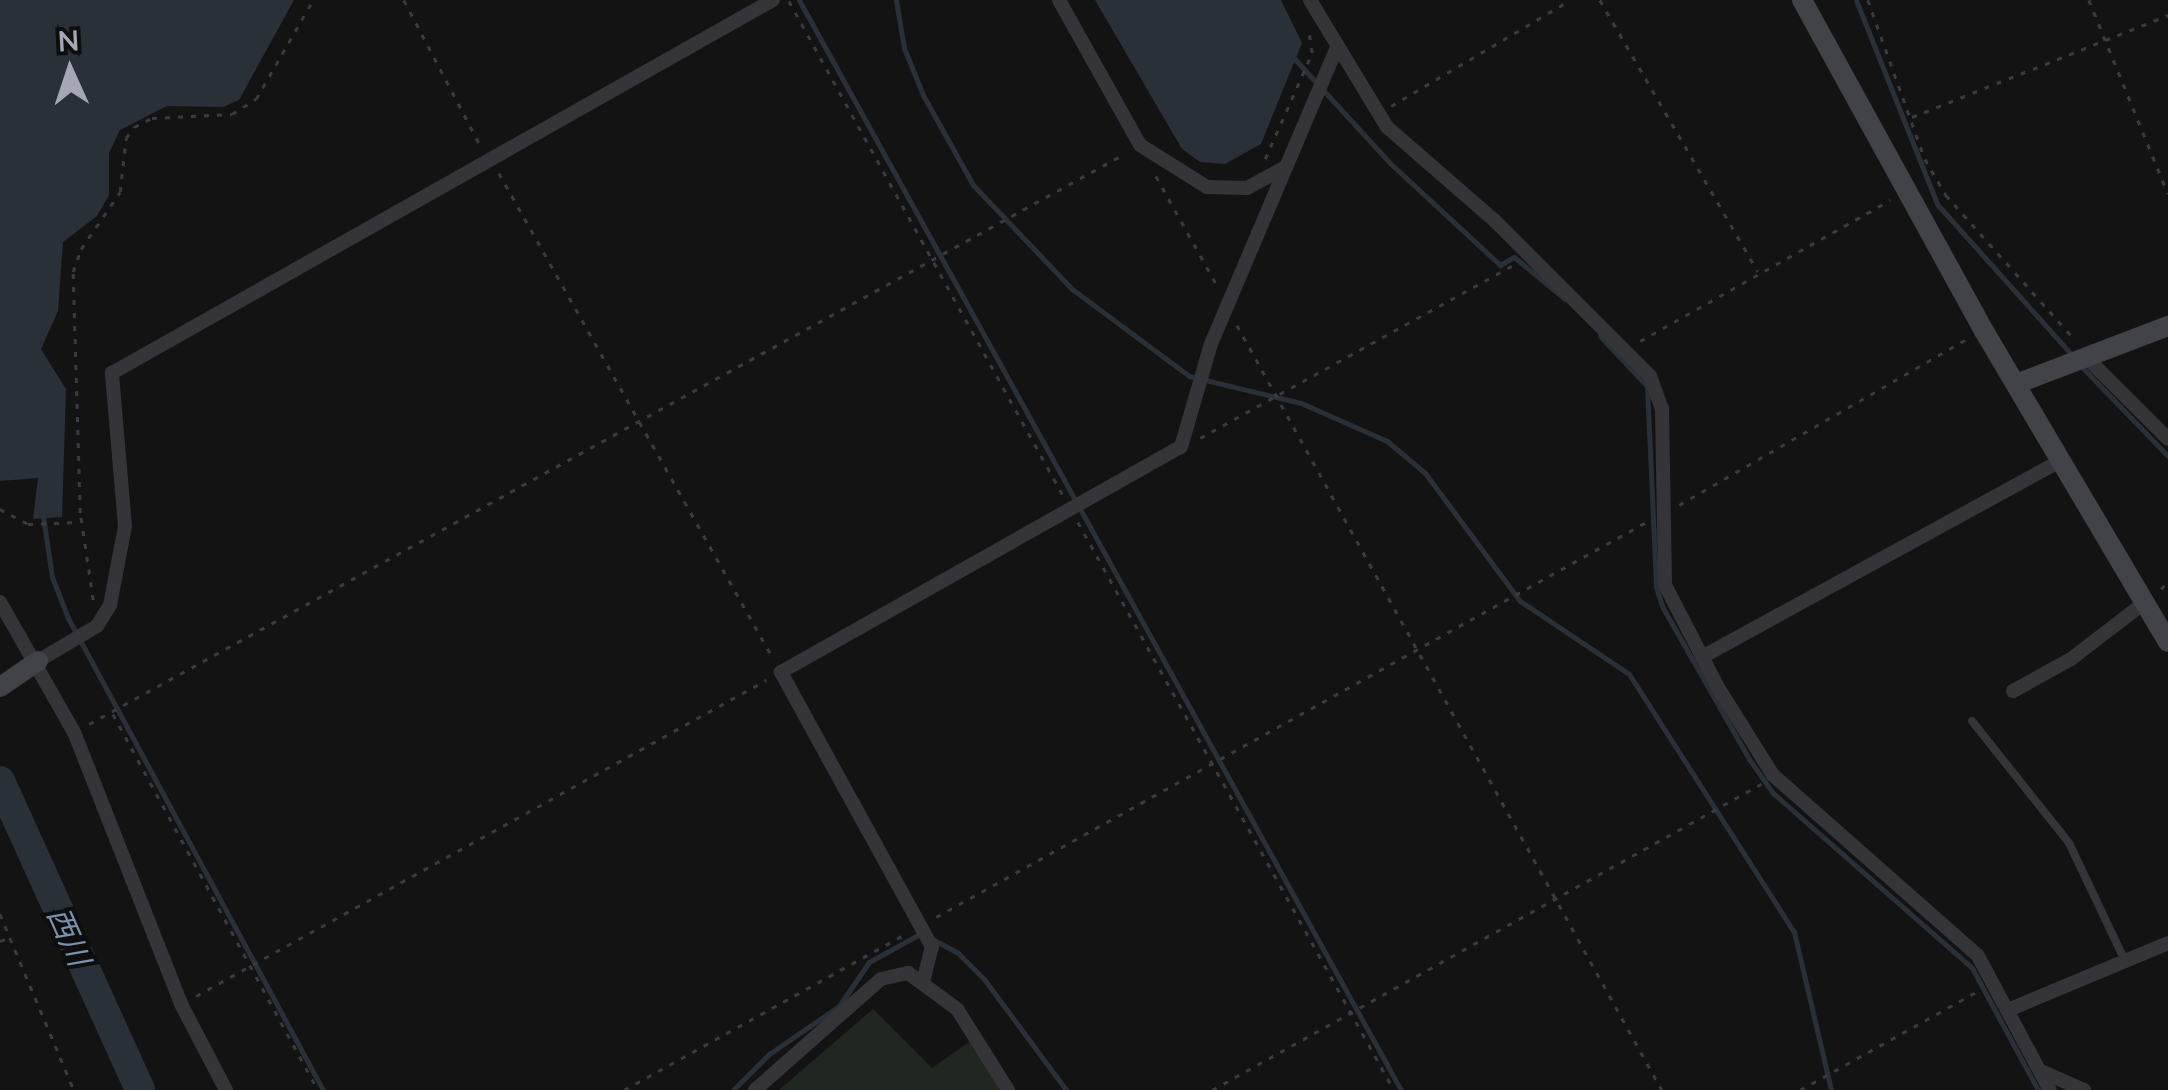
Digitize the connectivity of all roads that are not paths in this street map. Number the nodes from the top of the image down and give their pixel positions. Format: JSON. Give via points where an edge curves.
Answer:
{"nodes":[{"id":1,"x":774,"y":0,"type":"edge"},
{"id":2,"x":1060,"y":0,"type":"edge"},
{"id":3,"x":1310,"y":0,"type":"edge"},
{"id":4,"x":1802,"y":0,"type":"edge"},
{"id":5,"x":1336,"y":49,"type":"junction"},
{"id":6,"x":1284,"y":168,"type":"junction"},
{"id":7,"x":2168,"y":326,"type":"edge"},
{"id":8,"x":2088,"y":359,"type":"junction"},
{"id":9,"x":2016,"y":384,"type":"junction"},
{"id":10,"x":2168,"y":439,"type":"edge"},
{"id":11,"x":2060,"y":461,"type":"junction"},
{"id":12,"x":0,"y":602,"type":"edge"},
{"id":13,"x":2144,"y":602,"type":"junction"},
{"id":14,"x":2168,"y":642,"type":"edge"},
{"id":15,"x":1702,"y":657,"type":"junction"},
{"id":16,"x":31,"y":666,"type":"junction"},
{"id":17,"x":0,"y":687,"type":"edge"},
{"id":18,"x":2013,"y":690,"type":"dead end"},
{"id":19,"x":1972,"y":721,"type":"dead end"},
{"id":20,"x":2168,"y":943,"type":"edge"},
{"id":21,"x":2125,"y":961,"type":"junction"},
{"id":22,"x":922,"y":982,"type":"junction"},
{"id":23,"x":2008,"y":1010,"type":"junction"},
{"id":24,"x":2042,"y":1072,"type":"junction"},
{"id":25,"x":226,"y":1090,"type":"edge"},
{"id":26,"x":755,"y":1090,"type":"edge"},
{"id":27,"x":1008,"y":1090,"type":"edge"},
{"id":28,"x":2050,"y":1090,"type":"edge"},
{"id":29,"x":2084,"y":1090,"type":"edge"}],
"edges":[{"from":1,"to":16,"type":"street","via":[[112,373],[125,526],[110,606],[97,626]]},
{"from":2,"to":6,"type":"street","via":[[1140,145],[1207,187],[1254,184]]},
{"from":3,"to":5,"type":"street"},
{"from":4,"to":9,"type":"street"},
{"from":5,"to":6,"type":"street"},
{"from":5,"to":15,"type":"street","via":[[1378,114],[1628,351],[1659,393],[1665,585]]},
{"from":6,"to":22,"type":"street","via":[[1225,312],[1181,447],[781,672],[932,947]]},
{"from":7,"to":8,"type":"street"},
{"from":8,"to":9,"type":"street"},
{"from":8,"to":10,"type":"street"},
{"from":9,"to":11,"type":"street"},
{"from":11,"to":13,"type":"street"},
{"from":11,"to":15,"type":"street"},
{"from":12,"to":16,"type":"street"},
{"from":13,"to":14,"type":"street"},
{"from":13,"to":18,"type":"street","via":[[2071,659]]},
{"from":15,"to":23,"type":"street","via":[[1773,775],[1967,946]]},
{"from":16,"to":17,"type":"street"},
{"from":16,"to":25,"type":"street","via":[[74,732],[181,1004]]},
{"from":19,"to":21,"type":"lane","via":[[2069,843]]},
{"from":20,"to":21,"type":"street"},
{"from":21,"to":23,"type":"street"},
{"from":22,"to":26,"type":"street","via":[[908,973],[881,979]]},
{"from":22,"to":27,"type":"street","via":[[957,1009]]},
{"from":23,"to":24,"type":"street"},
{"from":24,"to":28,"type":"street"},
{"from":24,"to":29,"type":"street"}]}
